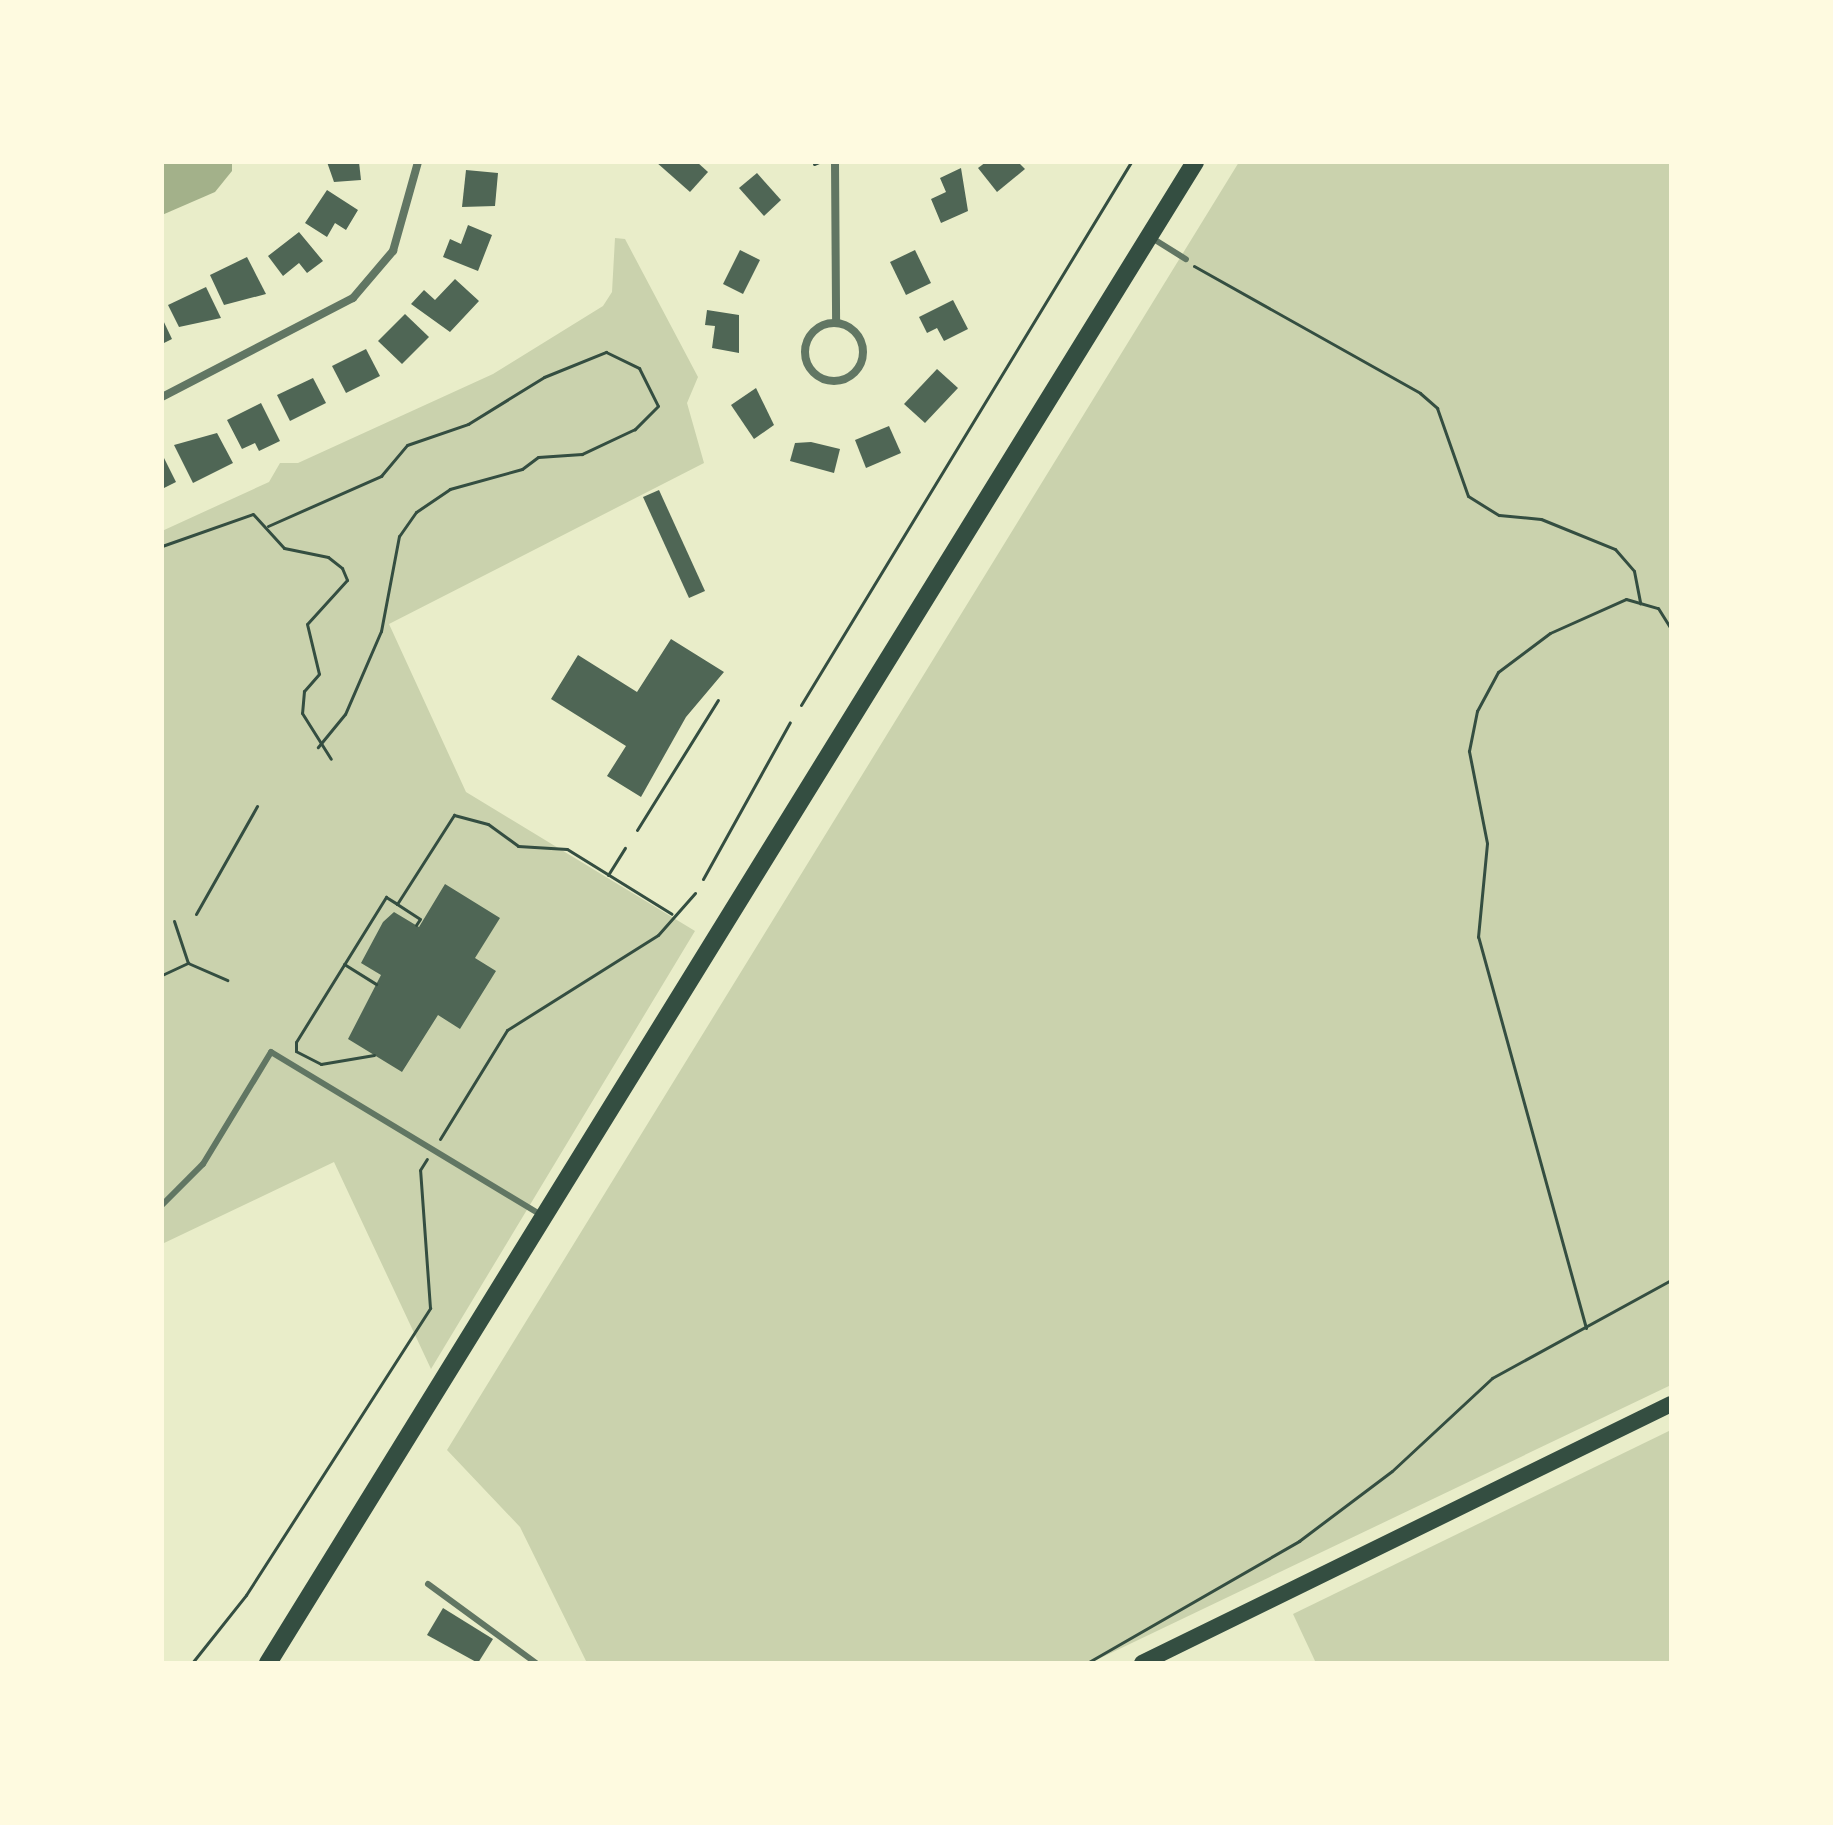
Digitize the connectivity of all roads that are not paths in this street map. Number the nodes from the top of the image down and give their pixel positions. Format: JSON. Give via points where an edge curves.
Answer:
{"nodes":[{"id":1,"x":418,"y":162,"type":"edge"},
{"id":2,"x":835,"y":162,"type":"edge"},
{"id":3,"x":1195,"y":162,"type":"edge"},
{"id":4,"x":1150,"y":237,"type":"junction"},
{"id":5,"x":1186,"y":259,"type":"road end"},
{"id":6,"x":836,"y":323,"type":"junction"},
{"id":7,"x":162,"y":397,"type":"edge"},
{"id":8,"x":162,"y":1205,"type":"edge"},
{"id":9,"x":546,"y":1218,"type":"junction"},
{"id":10,"x":1671,"y":1404,"type":"edge"},
{"id":11,"x":428,"y":1584,"type":"dead end"},
{"id":12,"x":268,"y":1663,"type":"edge"},
{"id":13,"x":536,"y":1663,"type":"edge"},
{"id":14,"x":1142,"y":1663,"type":"edge"}],
"edges":[{"from":1,"to":7,"type":"street","via":[[393,251],[353,298]]},
{"from":2,"to":6,"type":"street"},
{"from":3,"to":4,"type":"highway"},
{"from":4,"to":5,"type":"lane"},
{"from":4,"to":9,"type":"highway"},
{"from":6,"to":6,"type":"street","via":[[817,328],[806,344],[812,372],[828,381],[855,373],[863,356],[859,338]]},
{"from":8,"to":9,"type":"lane","via":[[203,1164],[271,1052]]},
{"from":9,"to":12,"type":"highway"},
{"from":10,"to":14,"type":"main road"},
{"from":11,"to":13,"type":"lane"}]}
